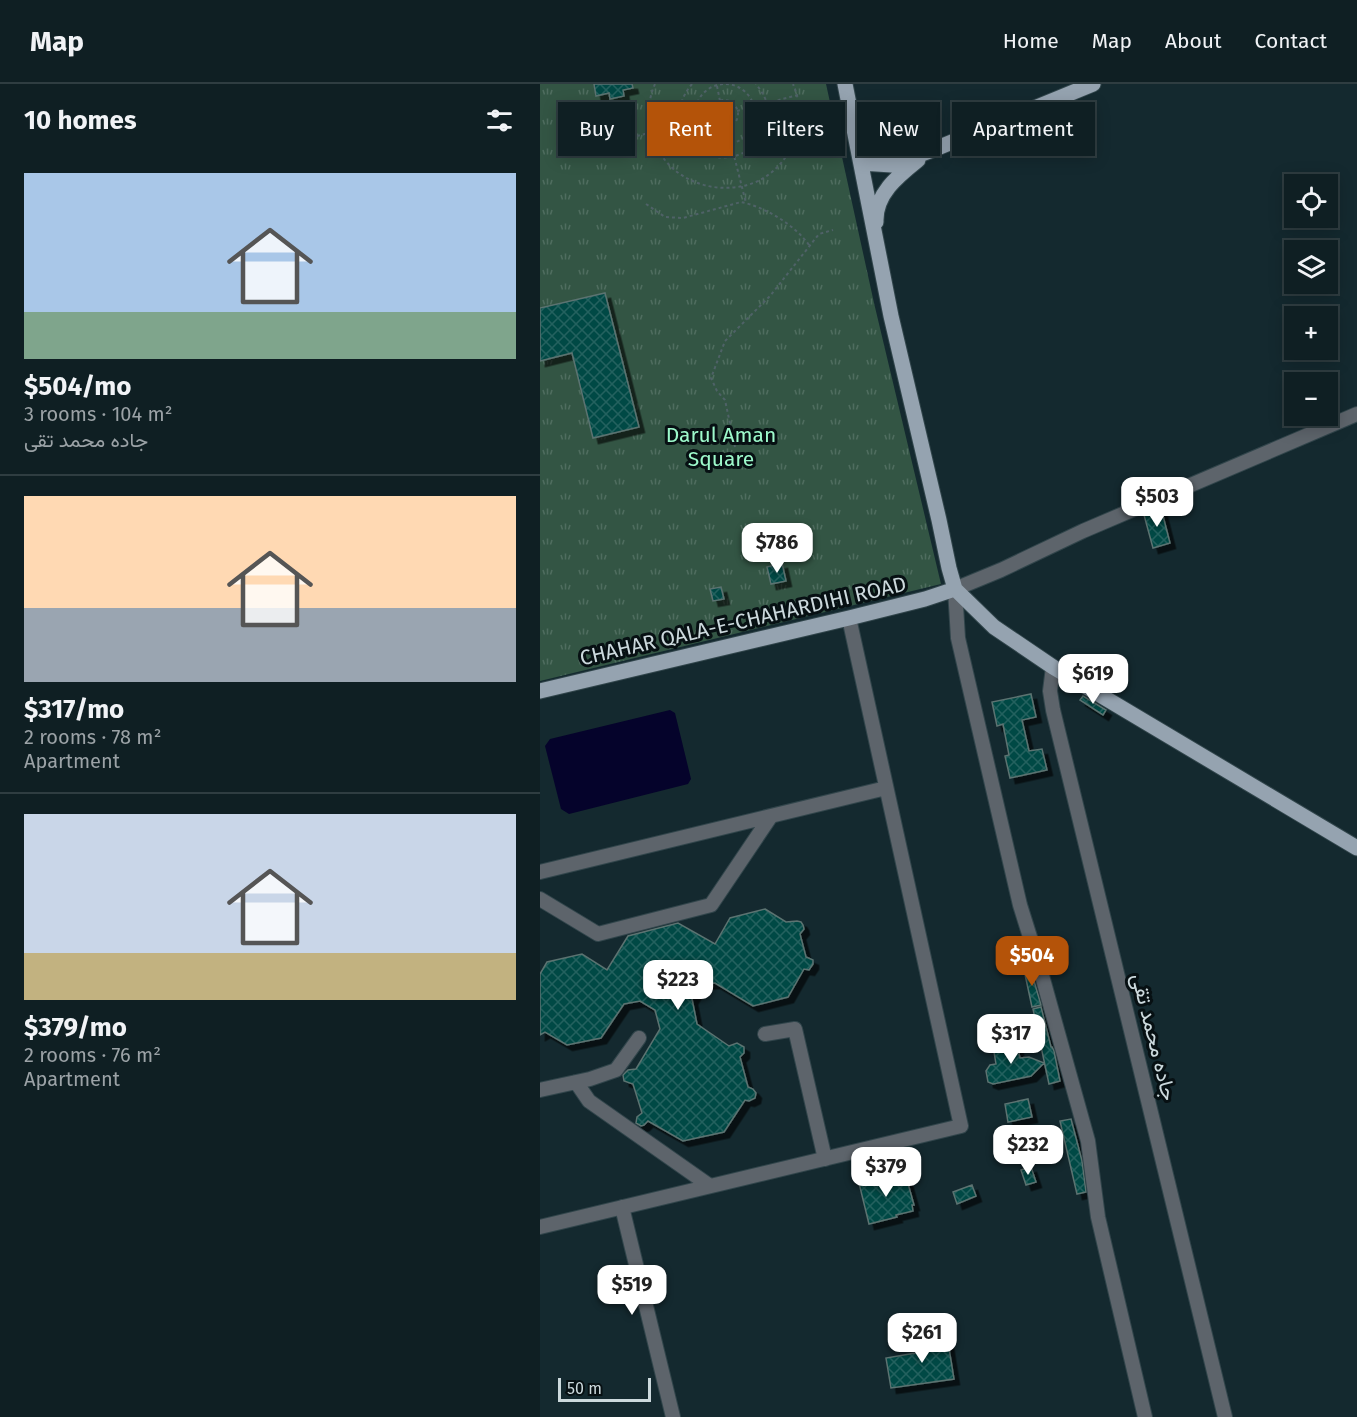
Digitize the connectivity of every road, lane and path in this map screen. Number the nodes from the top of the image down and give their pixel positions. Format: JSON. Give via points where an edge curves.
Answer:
{"nodes":[{"id":1,"x":655,"y":84,"type":"edge"},
{"id":2,"x":692,"y":84,"type":"edge"},
{"id":3,"x":756,"y":84,"type":"edge"},
{"id":4,"x":793,"y":84,"type":"edge"},
{"id":5,"x":845,"y":84,"type":"edge"},
{"id":6,"x":1093,"y":84,"type":"edge"},
{"id":7,"x":717,"y":85,"type":"edge"},
{"id":8,"x":798,"y":95,"type":"junction"},
{"id":9,"x":720,"y":101,"type":"joint"},
{"id":10,"x":650,"y":102,"type":"edge"},
{"id":11,"x":682,"y":102,"type":"edge"},
{"id":12,"x":697,"y":102,"type":"edge"},
{"id":13,"x":752,"y":102,"type":"edge"},
{"id":14,"x":766,"y":102,"type":"edge"},
{"id":15,"x":773,"y":102,"type":"edge"},
{"id":16,"x":745,"y":109,"type":"edge"},
{"id":17,"x":850,"y":110,"type":"junction"},
{"id":18,"x":737,"y":111,"type":"junction"},
{"id":19,"x":857,"y":119,"type":"edge"},
{"id":20,"x":733,"y":125,"type":"edge"},
{"id":21,"x":647,"y":133,"type":"edge"},
{"id":22,"x":637,"y":136,"type":"dead end"},
{"id":23,"x":940,"y":147,"type":"edge"},
{"id":24,"x":733,"y":150,"type":"edge"},
{"id":25,"x":745,"y":152,"type":"edge"},
{"id":26,"x":663,"y":156,"type":"edge"},
{"id":27,"x":711,"y":156,"type":"edge"},
{"id":28,"x":916,"y":156,"type":"edge"},
{"id":29,"x":924,"y":156,"type":"edge"},
{"id":30,"x":735,"y":157,"type":"junction"},
{"id":31,"x":861,"y":163,"type":"junction"},
{"id":32,"x":742,"y":186,"type":"junction"},
{"id":33,"x":746,"y":203,"type":"junction"},
{"id":34,"x":646,"y":204,"type":"dead end"},
{"id":35,"x":833,"y":230,"type":"dead end"},
{"id":36,"x":877,"y":244,"type":"junction"},
{"id":37,"x":810,"y":245,"type":"junction"},
{"id":38,"x":1357,"y":414,"type":"edge"},
{"id":39,"x":735,"y":447,"type":"dead end"},
{"id":40,"x":955,"y":589,"type":"junction"},
{"id":41,"x":849,"y":618,"type":"junction"},
{"id":42,"x":1053,"y":667,"type":"junction"},
{"id":43,"x":540,"y":691,"type":"edge"},
{"id":44,"x":886,"y":788,"type":"junction"},
{"id":45,"x":771,"y":816,"type":"junction"},
{"id":46,"x":1357,"y":848,"type":"edge"},
{"id":47,"x":540,"y":872,"type":"edge"},
{"id":48,"x":540,"y":899,"type":"edge"},
{"id":49,"x":765,"y":1034,"type":"dead end"},
{"id":50,"x":639,"y":1038,"type":"dead end"},
{"id":51,"x":576,"y":1082,"type":"junction"},
{"id":52,"x":540,"y":1090,"type":"edge"},
{"id":53,"x":825,"y":1159,"type":"junction"},
{"id":54,"x":710,"y":1186,"type":"junction"},
{"id":55,"x":622,"y":1207,"type":"junction"},
{"id":56,"x":540,"y":1227,"type":"edge"},
{"id":57,"x":673,"y":1417,"type":"edge"},
{"id":58,"x":1145,"y":1417,"type":"edge"},
{"id":59,"x":1225,"y":1417,"type":"edge"}],
"edges":[{"from":1,"to":10,"type":"path"},
{"from":2,"to":11,"type":"path"},
{"from":3,"to":14,"type":"path"},
{"from":4,"to":8,"type":"path"},
{"from":5,"to":17,"type":"main road"},
{"from":6,"to":23,"type":"main road"},
{"from":7,"to":9,"type":"path"},
{"from":7,"to":12,"type":"path","via":[[702,93]]},
{"from":7,"to":13,"type":"path","via":[[739,87]]},
{"from":8,"to":15,"type":"path"},
{"from":8,"to":32,"type":"path","via":[[800,121],[793,146],[778,167]]},
{"from":9,"to":18,"type":"path","via":[[730,101]]},
{"from":16,"to":18,"type":"path"},
{"from":17,"to":19,"type":"main road"},
{"from":17,"to":31,"type":"main road"},
{"from":18,"to":20,"type":"path"},
{"from":21,"to":22,"type":"path"},
{"from":24,"to":30,"type":"path"},
{"from":25,"to":30,"type":"path"},
{"from":26,"to":32,"type":"path","via":[[682,176],[706,186]]},
{"from":27,"to":30,"type":"path"},
{"from":28,"to":31,"type":"main road","via":[[892,165]]},
{"from":29,"to":36,"type":"main road","via":[[895,179],[881,198],[876,215]]},
{"from":30,"to":32,"type":"path"},
{"from":31,"to":36,"type":"main road"},
{"from":32,"to":33,"type":"path"},
{"from":33,"to":34,"type":"path","via":[[684,218],[665,217]]},
{"from":33,"to":37,"type":"path","via":[[790,226]]},
{"from":35,"to":37,"type":"path","via":[[819,234]]},
{"from":36,"to":40,"type":"main road"},
{"from":37,"to":39,"type":"path","via":[[770,296],[725,341],[711,378],[725,400]]},
{"from":38,"to":40,"type":"street"},
{"from":40,"to":41,"type":"main road","name":"CHAHAR QALA-E-CHAHARDIHI ROAD"},
{"from":40,"to":42,"type":"main road","via":[[994,627]]},
{"from":40,"to":58,"type":"street","via":[[958,638],[1020,905],[1088,1141],[1098,1217]]},
{"from":41,"to":43,"type":"main road","name":"CHAHAR QALA-E-CHAHARDIHI ROAD"},
{"from":41,"to":44,"type":"street"},
{"from":42,"to":46,"type":"main road"},
{"from":42,"to":59,"type":"street","name":"جاده محمد تقی","via":[[1053,710]]},
{"from":44,"to":45,"type":"street"},
{"from":44,"to":53,"type":"street","via":[[962,1126]]},
{"from":45,"to":47,"type":"street"},
{"from":45,"to":48,"type":"street","via":[[711,905],[598,934]]},
{"from":49,"to":53,"type":"street","via":[[795,1029]]},
{"from":50,"to":51,"type":"street","via":[[616,1070]]},
{"from":51,"to":52,"type":"street"},
{"from":51,"to":54,"type":"street","via":[[589,1101]]},
{"from":53,"to":54,"type":"street"},
{"from":54,"to":55,"type":"street"},
{"from":55,"to":56,"type":"street"},
{"from":55,"to":57,"type":"street"}]}
